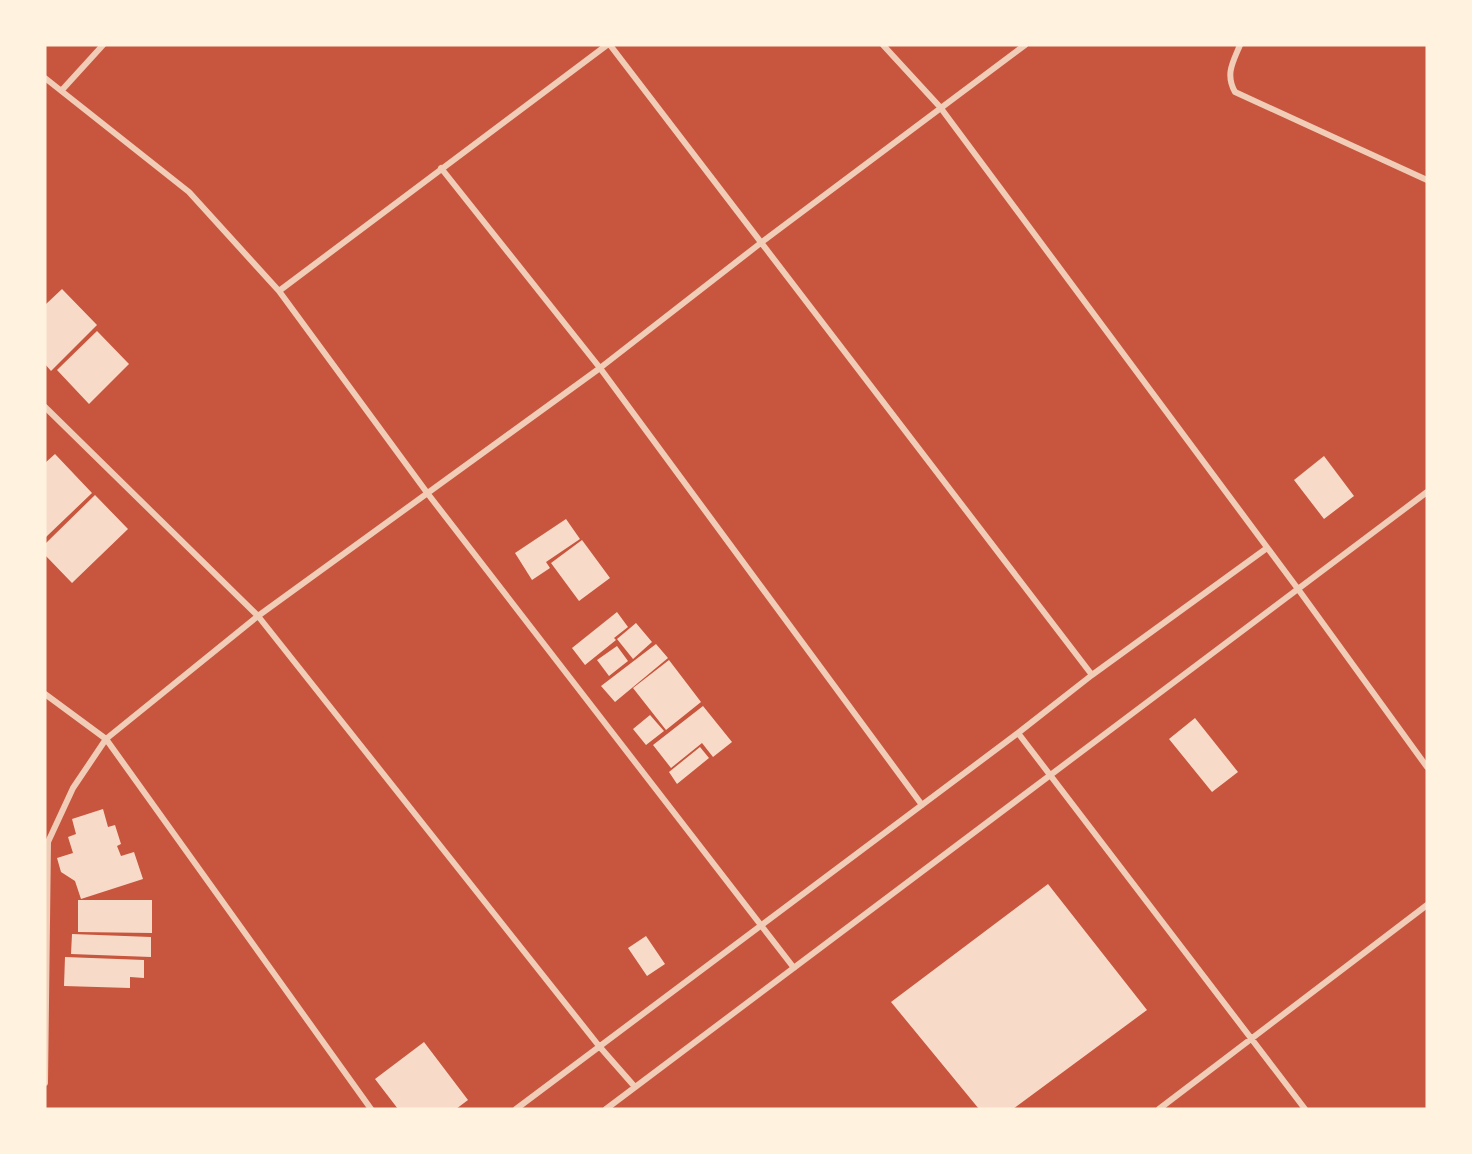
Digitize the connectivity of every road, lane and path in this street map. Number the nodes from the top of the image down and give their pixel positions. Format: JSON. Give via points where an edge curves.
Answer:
{"nodes":[{"id":1,"x":103,"y":45,"type":"edge"},
{"id":2,"x":609,"y":45,"type":"edge"},
{"id":3,"x":884,"y":45,"type":"edge"},
{"id":4,"x":1025,"y":45,"type":"edge"},
{"id":5,"x":1240,"y":45,"type":"edge"},
{"id":6,"x":45,"y":78,"type":"edge"},
{"id":7,"x":62,"y":90,"type":"junction"},
{"id":8,"x":940,"y":107,"type":"junction"},
{"id":9,"x":441,"y":168,"type":"junction"},
{"id":10,"x":1427,"y":180,"type":"edge"},
{"id":11,"x":762,"y":242,"type":"junction"},
{"id":12,"x":279,"y":291,"type":"junction"},
{"id":13,"x":600,"y":368,"type":"junction"},
{"id":14,"x":45,"y":407,"type":"edge"},
{"id":15,"x":1427,"y":492,"type":"edge"},
{"id":16,"x":428,"y":494,"type":"junction"},
{"id":17,"x":1268,"y":548,"type":"junction"},
{"id":18,"x":1298,"y":589,"type":"junction"},
{"id":19,"x":258,"y":616,"type":"junction"},
{"id":20,"x":1092,"y":675,"type":"junction"},
{"id":21,"x":45,"y":694,"type":"edge"},
{"id":22,"x":1018,"y":733,"type":"junction"},
{"id":23,"x":106,"y":739,"type":"junction"},
{"id":24,"x":1427,"y":767,"type":"edge"},
{"id":25,"x":1050,"y":775,"type":"junction"},
{"id":26,"x":922,"y":805,"type":"junction"},
{"id":27,"x":1427,"y":905,"type":"edge"},
{"id":28,"x":761,"y":925,"type":"junction"},
{"id":29,"x":794,"y":968,"type":"junction"},
{"id":30,"x":1251,"y":1038,"type":"junction"},
{"id":31,"x":599,"y":1046,"type":"junction"},
{"id":32,"x":45,"y":1083,"type":"edge"},
{"id":33,"x":635,"y":1087,"type":"junction"},
{"id":34,"x":371,"y":1109,"type":"edge"},
{"id":35,"x":516,"y":1109,"type":"edge"},
{"id":36,"x":606,"y":1109,"type":"edge"},
{"id":37,"x":1159,"y":1109,"type":"edge"},
{"id":38,"x":1305,"y":1109,"type":"edge"}],
"edges":[{"from":1,"to":7,"type":"street"},
{"from":2,"to":9,"type":"street"},
{"from":2,"to":11,"type":"street"},
{"from":3,"to":8,"type":"street"},
{"from":4,"to":8,"type":"street"},
{"from":5,"to":10,"type":"street","via":[[1229,71],[1235,92]]},
{"from":6,"to":7,"type":"street"},
{"from":7,"to":12,"type":"street","via":[[189,192]]},
{"from":8,"to":11,"type":"street"},
{"from":8,"to":17,"type":"street"},
{"from":9,"to":12,"type":"street"},
{"from":9,"to":13,"type":"street"},
{"from":11,"to":13,"type":"street"},
{"from":11,"to":20,"type":"street"},
{"from":12,"to":16,"type":"street"},
{"from":13,"to":16,"type":"street"},
{"from":13,"to":26,"type":"street"},
{"from":14,"to":19,"type":"street"},
{"from":15,"to":18,"type":"street"},
{"from":16,"to":19,"type":"street"},
{"from":16,"to":28,"type":"street"},
{"from":17,"to":18,"type":"street"},
{"from":17,"to":20,"type":"street"},
{"from":18,"to":24,"type":"street"},
{"from":18,"to":25,"type":"street"},
{"from":19,"to":23,"type":"street"},
{"from":19,"to":31,"type":"street"},
{"from":20,"to":22,"type":"street"},
{"from":21,"to":23,"type":"street"},
{"from":22,"to":25,"type":"street"},
{"from":22,"to":26,"type":"street"},
{"from":23,"to":32,"type":"street","via":[[74,788],[48,842]]},
{"from":23,"to":34,"type":"street"},
{"from":25,"to":29,"type":"street"},
{"from":25,"to":30,"type":"street"},
{"from":26,"to":28,"type":"street"},
{"from":27,"to":30,"type":"street"},
{"from":28,"to":29,"type":"street"},
{"from":28,"to":31,"type":"street"},
{"from":29,"to":33,"type":"street"},
{"from":30,"to":37,"type":"street"},
{"from":30,"to":38,"type":"street"},
{"from":31,"to":33,"type":"street"},
{"from":31,"to":35,"type":"street"},
{"from":33,"to":36,"type":"street"}]}
